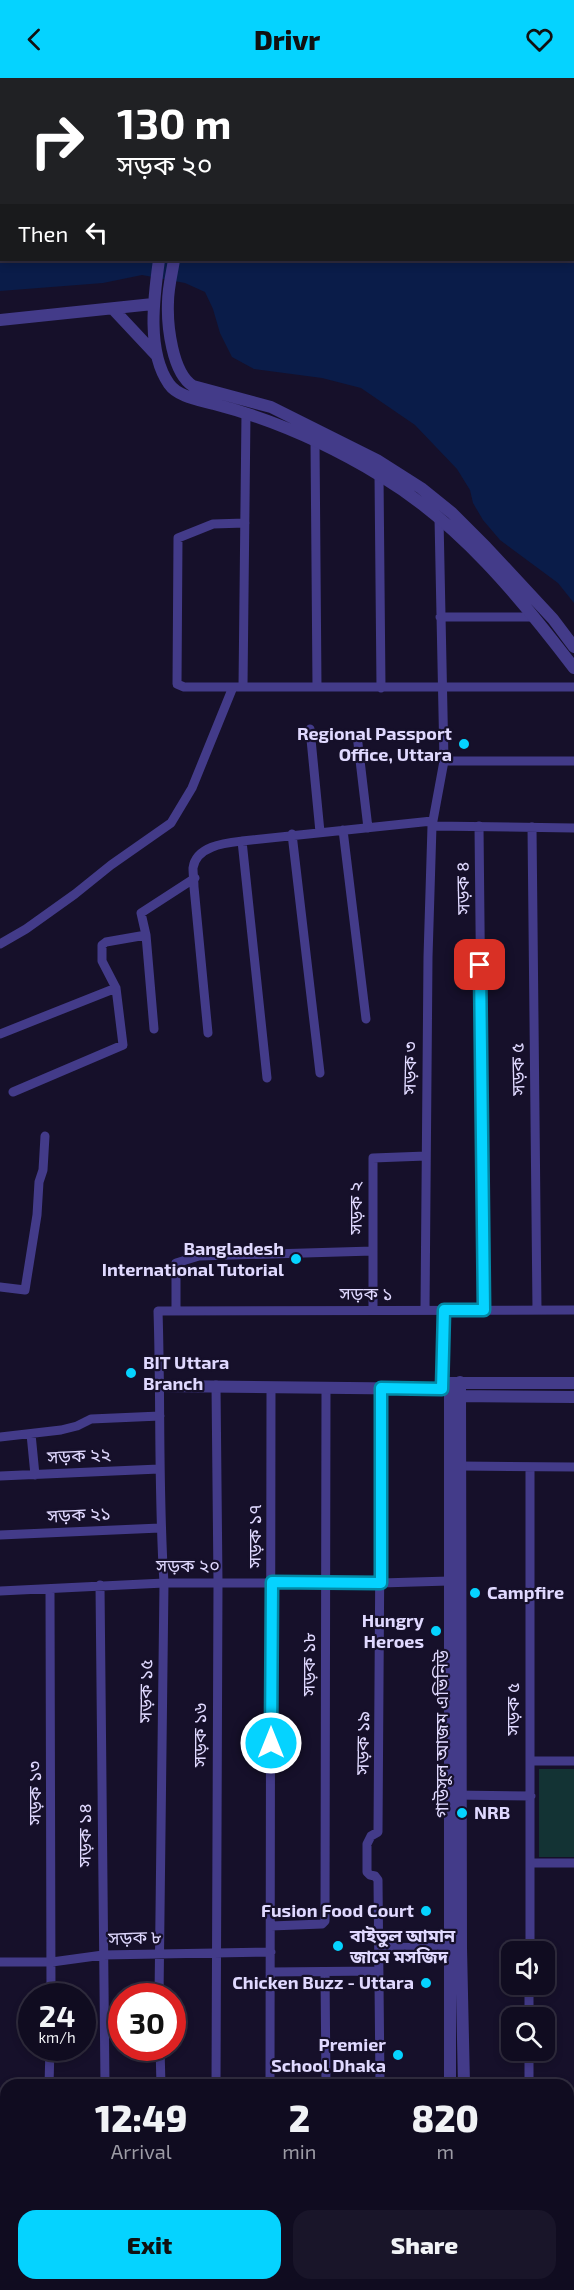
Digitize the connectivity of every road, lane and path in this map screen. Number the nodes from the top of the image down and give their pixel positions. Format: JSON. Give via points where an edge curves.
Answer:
{"nodes":[{"id":1,"x":159,"y":261,"type":"edge"},
{"id":2,"x":174,"y":261,"type":"edge"},
{"id":3,"x":153,"y":300,"type":"junction"},
{"id":4,"x":113,"y":309,"type":"junction"},
{"id":5,"x":0,"y":320,"type":"edge"},
{"id":6,"x":159,"y":358,"type":"junction"},
{"id":7,"x":246,"y":413,"type":"junction"},
{"id":8,"x":315,"y":441,"type":"junction"},
{"id":9,"x":379,"y":475,"type":"junction"},
{"id":10,"x":439,"y":518,"type":"junction"},
{"id":11,"x":245,"y":523,"type":"junction"},
{"id":12,"x":440,"y":617,"type":"junction"},
{"id":13,"x":534,"y":617,"type":"junction"},
{"id":14,"x":574,"y":647,"type":"edge"},
{"id":15,"x":574,"y":668,"type":"edge"},
{"id":16,"x":238,"y":687,"type":"junction"},
{"id":17,"x":317,"y":687,"type":"junction"},
{"id":18,"x":574,"y":687,"type":"edge"},
{"id":19,"x":381,"y":688,"type":"junction"},
{"id":20,"x":442,"y":689,"type":"junction"},
{"id":21,"x":310,"y":729,"type":"dead end"},
{"id":22,"x":357,"y":735,"type":"dead end"},
{"id":23,"x":444,"y":761,"type":"junction"},
{"id":24,"x":574,"y":762,"type":"edge"},
{"id":25,"x":432,"y":824,"type":"junction"},
{"id":26,"x":479,"y":826,"type":"junction"},
{"id":27,"x":532,"y":827,"type":"junction"},
{"id":28,"x":368,"y":828,"type":"junction"},
{"id":29,"x":574,"y":828,"type":"edge"},
{"id":30,"x":343,"y":830,"type":"junction"},
{"id":31,"x":321,"y":832,"type":"junction"},
{"id":32,"x":292,"y":834,"type":"junction"},
{"id":33,"x":242,"y":841,"type":"junction"},
{"id":34,"x":195,"y":878,"type":"junction"},
{"id":35,"x":146,"y":935,"type":"junction"},
{"id":36,"x":0,"y":944,"type":"edge"},
{"id":37,"x":116,"y":988,"type":"junction"},
{"id":38,"x":366,"y":1019,"type":"dead end"},
{"id":39,"x":154,"y":1029,"type":"dead end"},
{"id":40,"x":208,"y":1033,"type":"dead end"},
{"id":41,"x":0,"y":1034,"type":"edge"},
{"id":42,"x":320,"y":1073,"type":"dead end"},
{"id":43,"x":267,"y":1078,"type":"dead end"},
{"id":44,"x":14,"y":1092,"type":"dead end"},
{"id":45,"x":45,"y":1136,"type":"dead end"},
{"id":46,"x":426,"y":1156,"type":"junction"},
{"id":47,"x":373,"y":1251,"type":"junction"},
{"id":48,"x":0,"y":1287,"type":"edge"},
{"id":49,"x":373,"y":1310,"type":"junction"},
{"id":50,"x":425,"y":1310,"type":"junction"},
{"id":51,"x":444,"y":1310,"type":"junction"},
{"id":52,"x":484,"y":1310,"type":"junction"},
{"id":53,"x":537,"y":1310,"type":"junction"},
{"id":54,"x":574,"y":1310,"type":"edge"},
{"id":55,"x":158,"y":1311,"type":"joint"},
{"id":56,"x":176,"y":1311,"type":"junction"},
{"id":57,"x":574,"y":1383,"type":"edge"},
{"id":58,"x":216,"y":1385,"type":"junction"},
{"id":59,"x":161,"y":1386,"type":"junction"},
{"id":60,"x":270,"y":1387,"type":"junction"},
{"id":61,"x":326,"y":1388,"type":"junction"},
{"id":62,"x":381,"y":1388,"type":"junction"},
{"id":63,"x":452,"y":1389,"type":"junction"},
{"id":64,"x":574,"y":1396,"type":"edge"},
{"id":65,"x":160,"y":1416,"type":"junction"},
{"id":66,"x":31,"y":1434,"type":"junction"},
{"id":67,"x":0,"y":1437,"type":"edge"},
{"id":68,"x":460,"y":1466,"type":"junction"},
{"id":69,"x":530,"y":1467,"type":"junction"},
{"id":70,"x":574,"y":1467,"type":"edge"},
{"id":71,"x":159,"y":1469,"type":"junction"},
{"id":72,"x":35,"y":1475,"type":"junction"},
{"id":73,"x":0,"y":1476,"type":"edge"},
{"id":74,"x":160,"y":1528,"type":"junction"},
{"id":75,"x":0,"y":1535,"type":"edge"},
{"id":76,"x":449,"y":1581,"type":"junction"},
{"id":77,"x":164,"y":1582,"type":"junction"},
{"id":78,"x":272,"y":1582,"type":"junction"},
{"id":79,"x":218,"y":1583,"type":"junction"},
{"id":80,"x":381,"y":1583,"type":"junction"},
{"id":81,"x":325,"y":1584,"type":"junction"},
{"id":82,"x":100,"y":1585,"type":"junction"},
{"id":83,"x":50,"y":1589,"type":"junction"},
{"id":84,"x":0,"y":1591,"type":"edge"},
{"id":85,"x":530,"y":1761,"type":"junction"},
{"id":86,"x":574,"y":1761,"type":"edge"},
{"id":87,"x":455,"y":1795,"type":"junction"},
{"id":88,"x":531,"y":1796,"type":"junction"},
{"id":89,"x":530,"y":1863,"type":"junction"},
{"id":90,"x":574,"y":1863,"type":"edge"},
{"id":91,"x":271,"y":1926,"type":"junction"},
{"id":92,"x":530,"y":1941,"type":"edge"},
{"id":93,"x":380,"y":1947,"type":"junction"},
{"id":94,"x":450,"y":1948,"type":"junction"},
{"id":95,"x":271,"y":1952,"type":"junction"},
{"id":96,"x":215,"y":1953,"type":"junction"},
{"id":97,"x":158,"y":1954,"type":"junction"},
{"id":98,"x":103,"y":1955,"type":"junction"},
{"id":99,"x":0,"y":1962,"type":"edge"},
{"id":100,"x":52,"y":1962,"type":"junction"},
{"id":101,"x":378,"y":1971,"type":"junction"},
{"id":102,"x":270,"y":1972,"type":"junction"},
{"id":103,"x":325,"y":1972,"type":"junction"},
{"id":104,"x":51,"y":1983,"type":"edge"},
{"id":105,"x":159,"y":1983,"type":"edge"},
{"id":106,"x":50,"y":2061,"type":"edge"},
{"id":107,"x":160,"y":2061,"type":"edge"},
{"id":108,"x":529,"y":2061,"type":"edge"},
{"id":109,"x":49,"y":2079,"type":"edge"},
{"id":110,"x":105,"y":2079,"type":"edge"},
{"id":111,"x":161,"y":2079,"type":"edge"},
{"id":112,"x":216,"y":2079,"type":"edge"},
{"id":113,"x":270,"y":2079,"type":"edge"},
{"id":114,"x":326,"y":2079,"type":"edge"},
{"id":115,"x":380,"y":2079,"type":"edge"},
{"id":116,"x":450,"y":2079,"type":"edge"},
{"id":117,"x":464,"y":2079,"type":"edge"},
{"id":118,"x":529,"y":2079,"type":"edge"}],
"edges":[{"from":1,"to":3,"type":"street"},
{"from":2,"to":14,"type":"street","via":[[168,301],[174,353],[186,382],[272,407],[377,460],[422,488],[486,547]]},
{"from":3,"to":4,"type":"street"},
{"from":3,"to":6,"type":"street"},
{"from":4,"to":5,"type":"street"},
{"from":4,"to":6,"type":"street"},
{"from":6,"to":7,"type":"street","via":[[170,386],[179,393]]},
{"from":7,"to":8,"type":"street"},
{"from":7,"to":11,"type":"street"},
{"from":8,"to":9,"type":"street"},
{"from":8,"to":17,"type":"street"},
{"from":9,"to":10,"type":"street"},
{"from":9,"to":19,"type":"street"},
{"from":10,"to":12,"type":"street","name":"সড়ক ৩"},
{"from":10,"to":13,"type":"street"},
{"from":11,"to":16,"type":"street"},
{"from":11,"to":16,"type":"street","via":[[213,524],[181,536],[178,542],[177,684]]},
{"from":12,"to":13,"type":"street"},
{"from":12,"to":20,"type":"street","name":"সড়ক ৩"},
{"from":13,"to":15,"type":"street"},
{"from":16,"to":17,"type":"street"},
{"from":16,"to":36,"type":"street","via":[[192,788],[171,823],[27,929]]},
{"from":17,"to":19,"type":"street"},
{"from":18,"to":20,"type":"street"},
{"from":19,"to":20,"type":"street"},
{"from":20,"to":23,"type":"street","name":"সড়ক ৩"},
{"from":21,"to":31,"type":"street"},
{"from":22,"to":28,"type":"street"},
{"from":23,"to":24,"type":"street"},
{"from":23,"to":25,"type":"street","name":"সড়ক ৩"},
{"from":25,"to":26,"type":"street"},
{"from":25,"to":28,"type":"street"},
{"from":25,"to":46,"type":"street","name":"সড়ক ৩"},
{"from":26,"to":27,"type":"street"},
{"from":26,"to":52,"type":"street","name":"সড়ক ৪"},
{"from":27,"to":29,"type":"street"},
{"from":27,"to":53,"type":"street","name":"সড়ক ৫"},
{"from":28,"to":30,"type":"street"},
{"from":30,"to":31,"type":"street"},
{"from":30,"to":38,"type":"street"},
{"from":31,"to":32,"type":"street"},
{"from":32,"to":33,"type":"street"},
{"from":32,"to":42,"type":"street"},
{"from":33,"to":34,"type":"street","via":[[217,845],[200,855],[193,866]]},
{"from":33,"to":43,"type":"street"},
{"from":34,"to":35,"type":"street","via":[[141,913]]},
{"from":34,"to":40,"type":"street"},
{"from":35,"to":37,"type":"street","via":[[102,945],[102,961]]},
{"from":35,"to":39,"type":"street"},
{"from":37,"to":41,"type":"street"},
{"from":37,"to":44,"type":"street","via":[[123,1045]]},
{"from":45,"to":48,"type":"street","via":[[44,1170],[39,1182],[25,1290]]},
{"from":46,"to":47,"type":"street","name":"সড়ক ২","via":[[374,1158]]},
{"from":46,"to":50,"type":"street","name":"সড়ক ৩"},
{"from":47,"to":49,"type":"street","name":"সড়ক ২"},
{"from":47,"to":56,"type":"street","via":[[199,1256],[176,1263]]},
{"from":49,"to":50,"type":"street","name":"সড়ক ১"},
{"from":49,"to":56,"type":"street","name":"সড়ক ১"},
{"from":50,"to":51,"type":"street","name":"সড়ক ১"},
{"from":51,"to":52,"type":"street","name":"সড়ক ১"},
{"from":51,"to":63,"type":"street"},
{"from":52,"to":53,"type":"street","name":"সড়ক ১"},
{"from":53,"to":54,"type":"street","name":"সড়ক ১"},
{"from":55,"to":56,"type":"street","name":"সড়ক ১"},
{"from":55,"to":59,"type":"street","name":"সড়ক ১৫"},
{"from":57,"to":63,"type":"street"},
{"from":58,"to":59,"type":"street"},
{"from":58,"to":60,"type":"street"},
{"from":58,"to":79,"type":"street","name":"সড়ক ১৬"},
{"from":59,"to":65,"type":"street","name":"সড়ক ১৫"},
{"from":60,"to":61,"type":"street"},
{"from":60,"to":78,"type":"street","name":"সড়ক ১৭"},
{"from":61,"to":62,"type":"street"},
{"from":61,"to":81,"type":"street","name":"সড়ক ১৮"},
{"from":62,"to":63,"type":"street"},
{"from":62,"to":80,"type":"street","name":"সড়ক ১৯"},
{"from":63,"to":64,"type":"street"},
{"from":63,"to":68,"type":"street","name":"গাউসুল আজম এভিনিউ"},
{"from":63,"to":76,"type":"street","name":"গাউসুল আজম এভিনিউ"},
{"from":65,"to":66,"type":"street","via":[[91,1419],[69,1428]]},
{"from":65,"to":71,"type":"street","name":"সড়ক ১৫"},
{"from":66,"to":67,"type":"street"},
{"from":66,"to":72,"type":"street"},
{"from":68,"to":69,"type":"street"},
{"from":68,"to":87,"type":"street","name":"গাউসুল আজম এভিনিউ"},
{"from":69,"to":70,"type":"street"},
{"from":69,"to":85,"type":"street","name":"সড়ক ৫"},
{"from":71,"to":72,"type":"street","name":"সড়ক ২২"},
{"from":71,"to":74,"type":"street","name":"সড়ক ১৫"},
{"from":72,"to":73,"type":"street","name":"সড়ক ২২"},
{"from":74,"to":75,"type":"street","name":"সড়ক ২১"},
{"from":74,"to":77,"type":"street","name":"সড়ক ১৫"},
{"from":76,"to":80,"type":"street","name":"সড়ক ২০"},
{"from":76,"to":87,"type":"street","name":"গাউসুল আজম এভিনিউ"},
{"from":77,"to":79,"type":"street","name":"সড়ক ২০"},
{"from":77,"to":82,"type":"street","name":"সড়ক ২০"},
{"from":77,"to":97,"type":"street","name":"সড়ক ১৫"},
{"from":78,"to":79,"type":"street","name":"সড়ক ২০"},
{"from":78,"to":81,"type":"street","name":"সড়ক ২০"},
{"from":78,"to":91,"type":"street","name":"সড়ক ১৭"},
{"from":79,"to":96,"type":"street","name":"সড়ক ১৬"},
{"from":80,"to":81,"type":"street","name":"সড়ক ২০"},
{"from":80,"to":93,"type":"street","name":"সড়ক ১৯","via":[[378,1832],[367,1844],[367,1872],[378,1880]]},
{"from":81,"to":91,"type":"street","name":"সড়ক ১৮","via":[[325,1921]]},
{"from":82,"to":83,"type":"street","name":"সড়ক ২০"},
{"from":82,"to":98,"type":"street","name":"সড়ক ১৪"},
{"from":83,"to":84,"type":"street","name":"সড়ক ২০"},
{"from":83,"to":100,"type":"street","name":"সড়ক ১৩"},
{"from":85,"to":86,"type":"street"},
{"from":85,"to":88,"type":"street","name":"সড়ক ৫"},
{"from":87,"to":88,"type":"street"},
{"from":87,"to":94,"type":"street","name":"গাউসুল আজম এভিনিউ"},
{"from":87,"to":117,"type":"street","name":"গাউসুল আজম এভিনিউ"},
{"from":88,"to":89,"type":"street","name":"সড়ক ৫"},
{"from":89,"to":90,"type":"street"},
{"from":89,"to":92,"type":"street","name":"সড়ক ৫"},
{"from":91,"to":95,"type":"street","name":"সড়ক ১৭"},
{"from":93,"to":94,"type":"street"},
{"from":93,"to":101,"type":"street","name":"সড়ক ১৯"},
{"from":94,"to":116,"type":"street","name":"গাউসুল আজম এভিনিউ"},
{"from":95,"to":96,"type":"street","name":"সড়ক ৮"},
{"from":95,"to":102,"type":"street","name":"সড়ক ১৭"},
{"from":96,"to":97,"type":"street","name":"সড়ক ৮"},
{"from":96,"to":112,"type":"street","name":"সড়ক ১৬"},
{"from":97,"to":98,"type":"street","name":"সড়ক ৮"},
{"from":97,"to":105,"type":"street","name":"সড়ক ১৫"},
{"from":98,"to":100,"type":"street","name":"সড়ক ৮"},
{"from":98,"to":110,"type":"street","name":"সড়ক ১৪"},
{"from":99,"to":100,"type":"street","name":"সড়ক ৮"},
{"from":100,"to":104,"type":"street","name":"সড়ক ১৩"},
{"from":101,"to":103,"type":"street"},
{"from":101,"to":115,"type":"street","name":"সড়ক ১৯"},
{"from":102,"to":103,"type":"street"},
{"from":102,"to":113,"type":"street","name":"সড়ক ১৭"},
{"from":103,"to":114,"type":"street"},
{"from":106,"to":109,"type":"street"},
{"from":107,"to":111,"type":"street"},
{"from":108,"to":118,"type":"street"}]}
